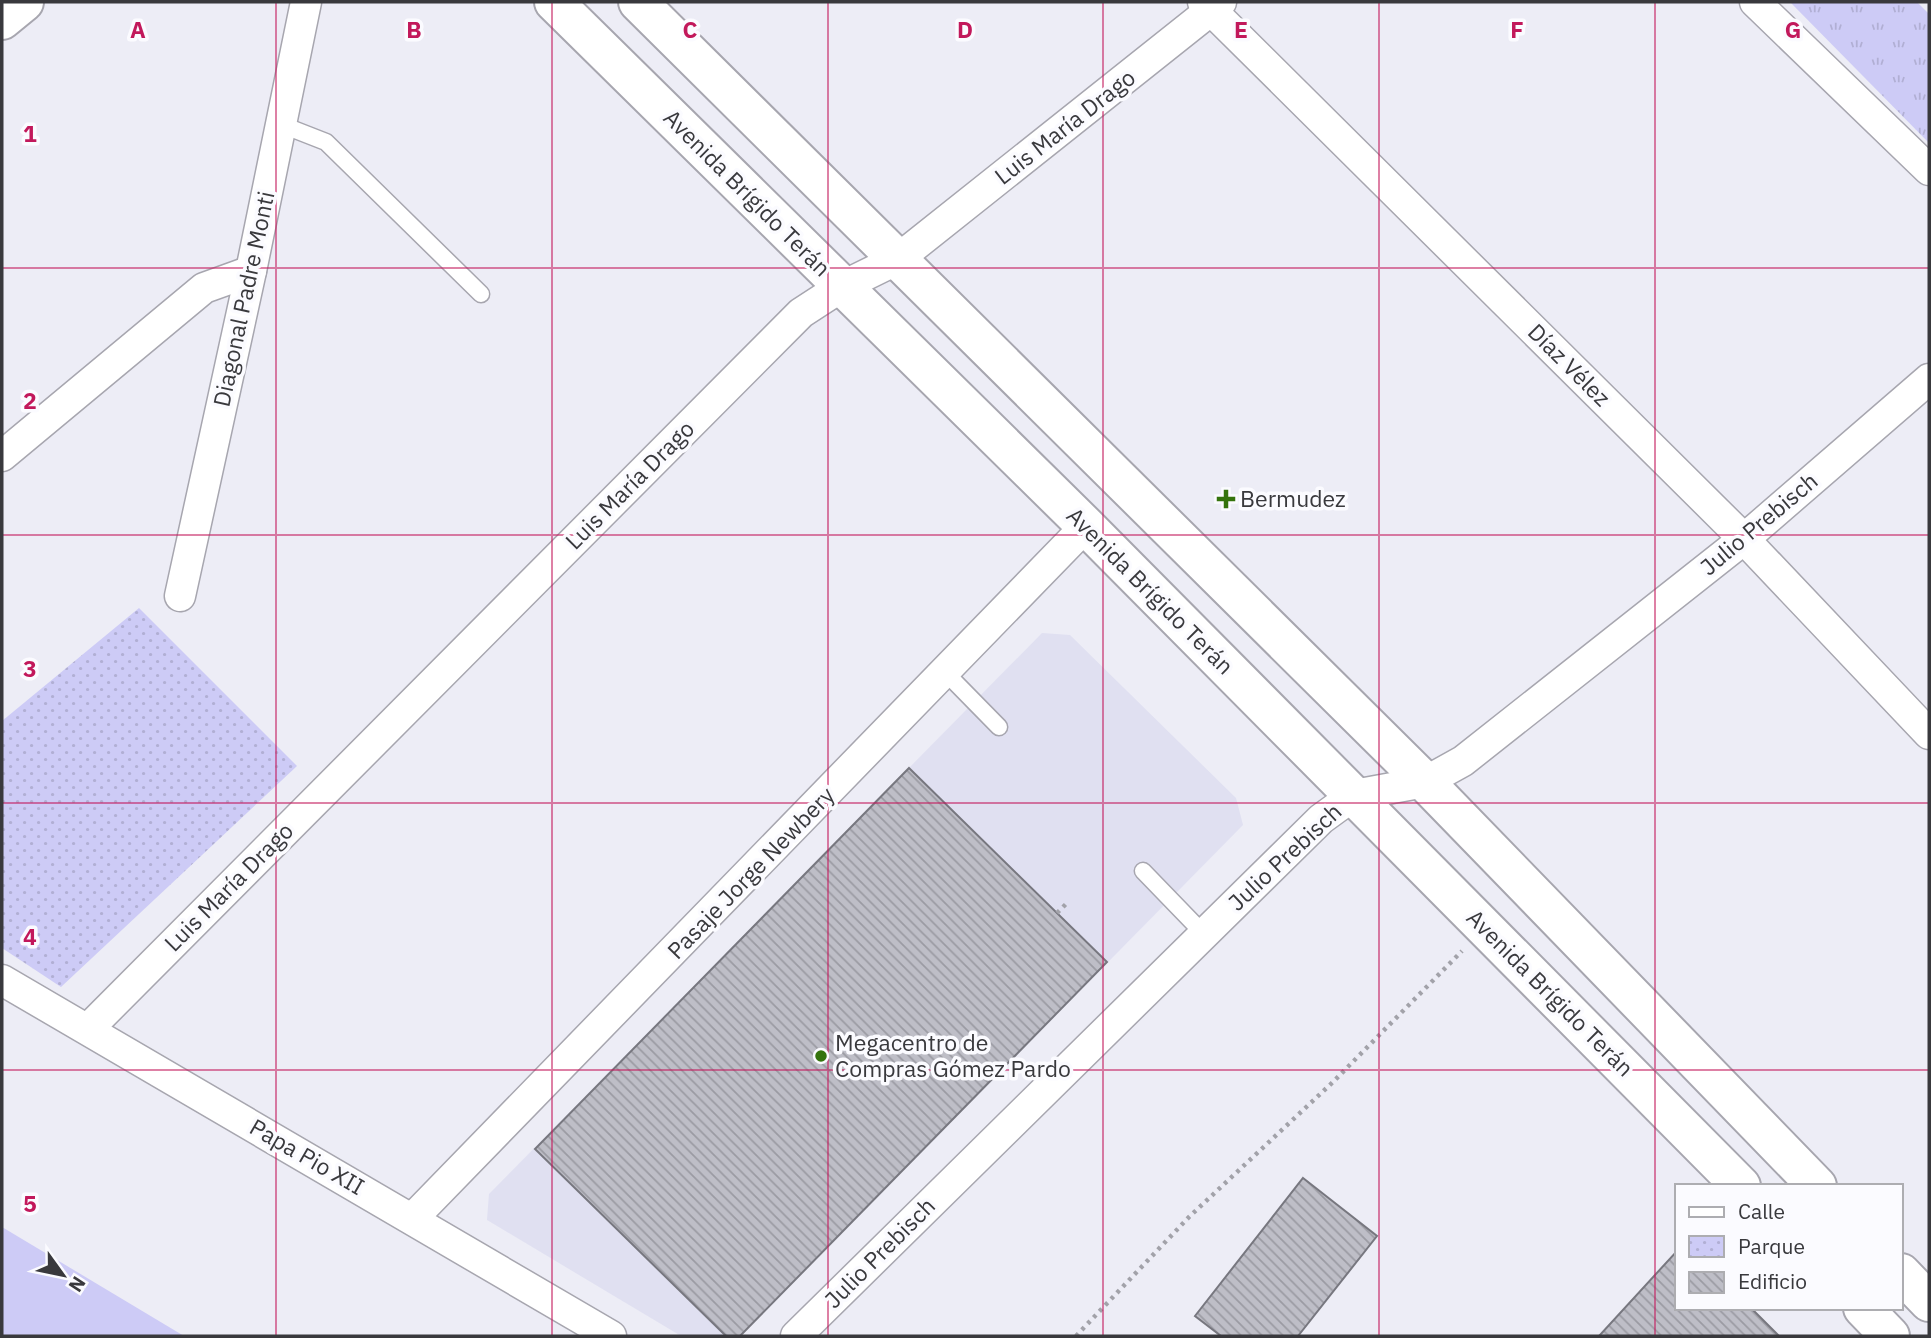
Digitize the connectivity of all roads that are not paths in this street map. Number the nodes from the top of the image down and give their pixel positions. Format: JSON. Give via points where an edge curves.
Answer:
{"nodes":[{"id":1,"x":24,"y":2,"type":"edge"},
{"id":2,"x":306,"y":2,"type":"edge"},
{"id":3,"x":554,"y":2,"type":"edge"},
{"id":4,"x":638,"y":2,"type":"edge"},
{"id":5,"x":1755,"y":2,"type":"edge"},
{"id":6,"x":1212,"y":5,"type":"edge"},
{"id":7,"x":2,"y":20,"type":"edge"},
{"id":8,"x":280,"y":124,"type":"junction"},
{"id":9,"x":1929,"y":170,"type":"edge"},
{"id":10,"x":898,"y":259,"type":"junction"},
{"id":11,"x":251,"y":271,"type":"junction"},
{"id":12,"x":841,"y":287,"type":"junction"},
{"id":13,"x":481,"y":294,"type":"dead end"},
{"id":14,"x":1929,"y":379,"type":"edge"},
{"id":15,"x":2,"y":456,"type":"edge"},
{"id":16,"x":1086,"y":526,"type":"junction"},
{"id":17,"x":1744,"y":539,"type":"junction"},
{"id":18,"x":180,"y":596,"type":"dead end"},
{"id":19,"x":946,"y":673,"type":"junction"},
{"id":20,"x":999,"y":727,"type":"dead end"},
{"id":21,"x":1929,"y":734,"type":"edge"},
{"id":22,"x":1425,"y":782,"type":"junction"},
{"id":23,"x":1354,"y":795,"type":"junction"},
{"id":24,"x":1143,"y":871,"type":"dead end"},
{"id":25,"x":1203,"y":933,"type":"junction"},
{"id":26,"x":2,"y":980,"type":"edge"},
{"id":27,"x":88,"y":1029,"type":"junction"},
{"id":28,"x":1739,"y":1184,"type":"edge"},
{"id":29,"x":1815,"y":1184,"type":"edge"},
{"id":30,"x":413,"y":1218,"type":"junction"},
{"id":31,"x":1903,"y":1275,"type":"edge"},
{"id":32,"x":1929,"y":1302,"type":"edge"},
{"id":33,"x":1865,"y":1310,"type":"edge"},
{"id":34,"x":611,"y":1336,"type":"edge"},
{"id":35,"x":796,"y":1336,"type":"edge"},
{"id":36,"x":1891,"y":1336,"type":"edge"}],
"edges":[{"from":1,"to":7,"type":"main road"},
{"from":2,"to":8,"type":"street","name":"Diagonal Padre Monti"},
{"from":3,"to":12,"type":"main road","name":"Avenida Brígido Terán"},
{"from":4,"to":10,"type":"main road"},
{"from":5,"to":9,"type":"street"},
{"from":6,"to":10,"type":"street","name":"Luis María Drago"},
{"from":6,"to":17,"type":"street","name":"Díaz Vélez"},
{"from":8,"to":11,"type":"street","name":"Diagonal Padre Monti"},
{"from":8,"to":13,"type":"lane","via":[[326,142]]},
{"from":10,"to":12,"type":"street","name":"Luis María Drago"},
{"from":10,"to":22,"type":"main road"},
{"from":11,"to":15,"type":"street","via":[[204,288]]},
{"from":11,"to":18,"type":"street","name":"Diagonal Padre Monti"},
{"from":12,"to":16,"type":"main road","name":"Avenida Brígido Terán"},
{"from":12,"to":27,"type":"street","name":"Luis María Drago","via":[[801,313]]},
{"from":14,"to":17,"type":"street","name":"Julio Prebisch"},
{"from":16,"to":19,"type":"street","name":"Pasaje Jorge Newbery"},
{"from":16,"to":23,"type":"main road","name":"Avenida Brígido Terán"},
{"from":17,"to":21,"type":"street","name":"Díaz Vélez"},
{"from":17,"to":22,"type":"street","name":"Julio Prebisch","via":[[1463,761]]},
{"from":19,"to":20,"type":"lane"},
{"from":19,"to":30,"type":"street","name":"Pasaje Jorge Newbery"},
{"from":22,"to":23,"type":"street","name":"Julio Prebisch"},
{"from":22,"to":29,"type":"main road"},
{"from":23,"to":25,"type":"street","name":"Julio Prebisch","via":[[1321,819]]},
{"from":23,"to":28,"type":"main road","name":"Avenida Brígido Terán"},
{"from":24,"to":25,"type":"lane"},
{"from":25,"to":35,"type":"street","name":"Julio Prebisch"},
{"from":26,"to":27,"type":"street","name":"Papa Pio XII"},
{"from":27,"to":30,"type":"street","name":"Papa Pio XII"},
{"from":30,"to":34,"type":"street","name":"Papa Pio XII"},
{"from":31,"to":32,"type":"main road"},
{"from":33,"to":36,"type":"main road"}]}
